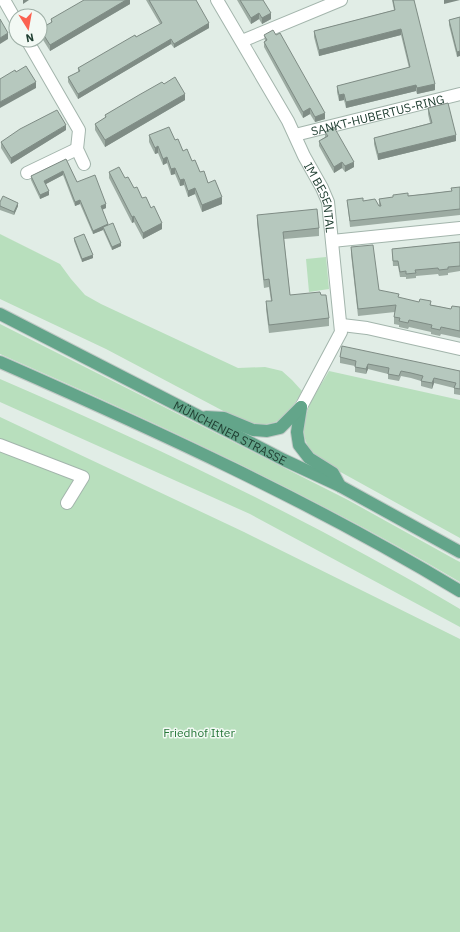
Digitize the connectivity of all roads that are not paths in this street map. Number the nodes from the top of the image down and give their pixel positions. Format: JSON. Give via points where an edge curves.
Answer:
{"nodes":[{"id":1,"x":217,"y":0,"type":"edge"},
{"id":2,"x":341,"y":0,"type":"edge"},
{"id":3,"x":242,"y":41,"type":"junction"},
{"id":4,"x":32,"y":48,"type":"edge"},
{"id":5,"x":460,"y":94,"type":"edge"},
{"id":6,"x":295,"y":135,"type":"junction"},
{"id":7,"x":77,"y":149,"type":"junction"},
{"id":8,"x":84,"y":164,"type":"dead end"},
{"id":9,"x":27,"y":173,"type":"dead end"},
{"id":10,"x":460,"y":228,"type":"edge"},
{"id":11,"x":332,"y":241,"type":"junction"},
{"id":12,"x":0,"y":314,"type":"edge"},
{"id":13,"x":342,"y":325,"type":"junction"},
{"id":14,"x":460,"y":349,"type":"edge"},
{"id":15,"x":0,"y":362,"type":"edge"},
{"id":16,"x":301,"y":408,"type":"junction"},
{"id":17,"x":201,"y":417,"type":"junction"},
{"id":18,"x":0,"y":445,"type":"edge"},
{"id":19,"x":340,"y":486,"type":"junction"},
{"id":20,"x":67,"y":503,"type":"dead end"},
{"id":21,"x":460,"y":552,"type":"edge"},
{"id":22,"x":460,"y":591,"type":"edge"}],
"edges":[{"from":1,"to":3,"type":"street","name":"IM BESENTAL"},
{"from":2,"to":3,"type":"street"},
{"from":3,"to":6,"type":"street","name":"IM BESENTAL"},
{"from":4,"to":7,"type":"street","via":[[80,130]]},
{"from":5,"to":6,"type":"street","name":"SANKT-HUBERTUS-RING"},
{"from":6,"to":11,"type":"street","name":"IM BESENTAL","via":[[326,196]]},
{"from":7,"to":8,"type":"street"},
{"from":7,"to":9,"type":"street"},
{"from":10,"to":11,"type":"street"},
{"from":11,"to":13,"type":"street","name":"IM BESENTAL"},
{"from":12,"to":17,"type":"main road","name":"MÜNCHENER STRASSE"},
{"from":13,"to":14,"type":"street","via":[[367,328]]},
{"from":13,"to":16,"type":"street","name":"IM BESENTAL","via":[[339,339],[307,392]]},
{"from":15,"to":22,"type":"main road","via":[[220,461],[358,533]]},
{"from":16,"to":17,"type":"main road","via":[[280,428],[267,431],[253,430],[224,418]]},
{"from":16,"to":19,"type":"main road","via":[[297,432],[299,445],[309,458],[333,473]]},
{"from":17,"to":19,"type":"main road","name":"MÜNCHENER STRASSE"},
{"from":18,"to":20,"type":"street","via":[[83,478]]},
{"from":19,"to":21,"type":"main road","name":"MÜNCHENER STRASSE"}]}
